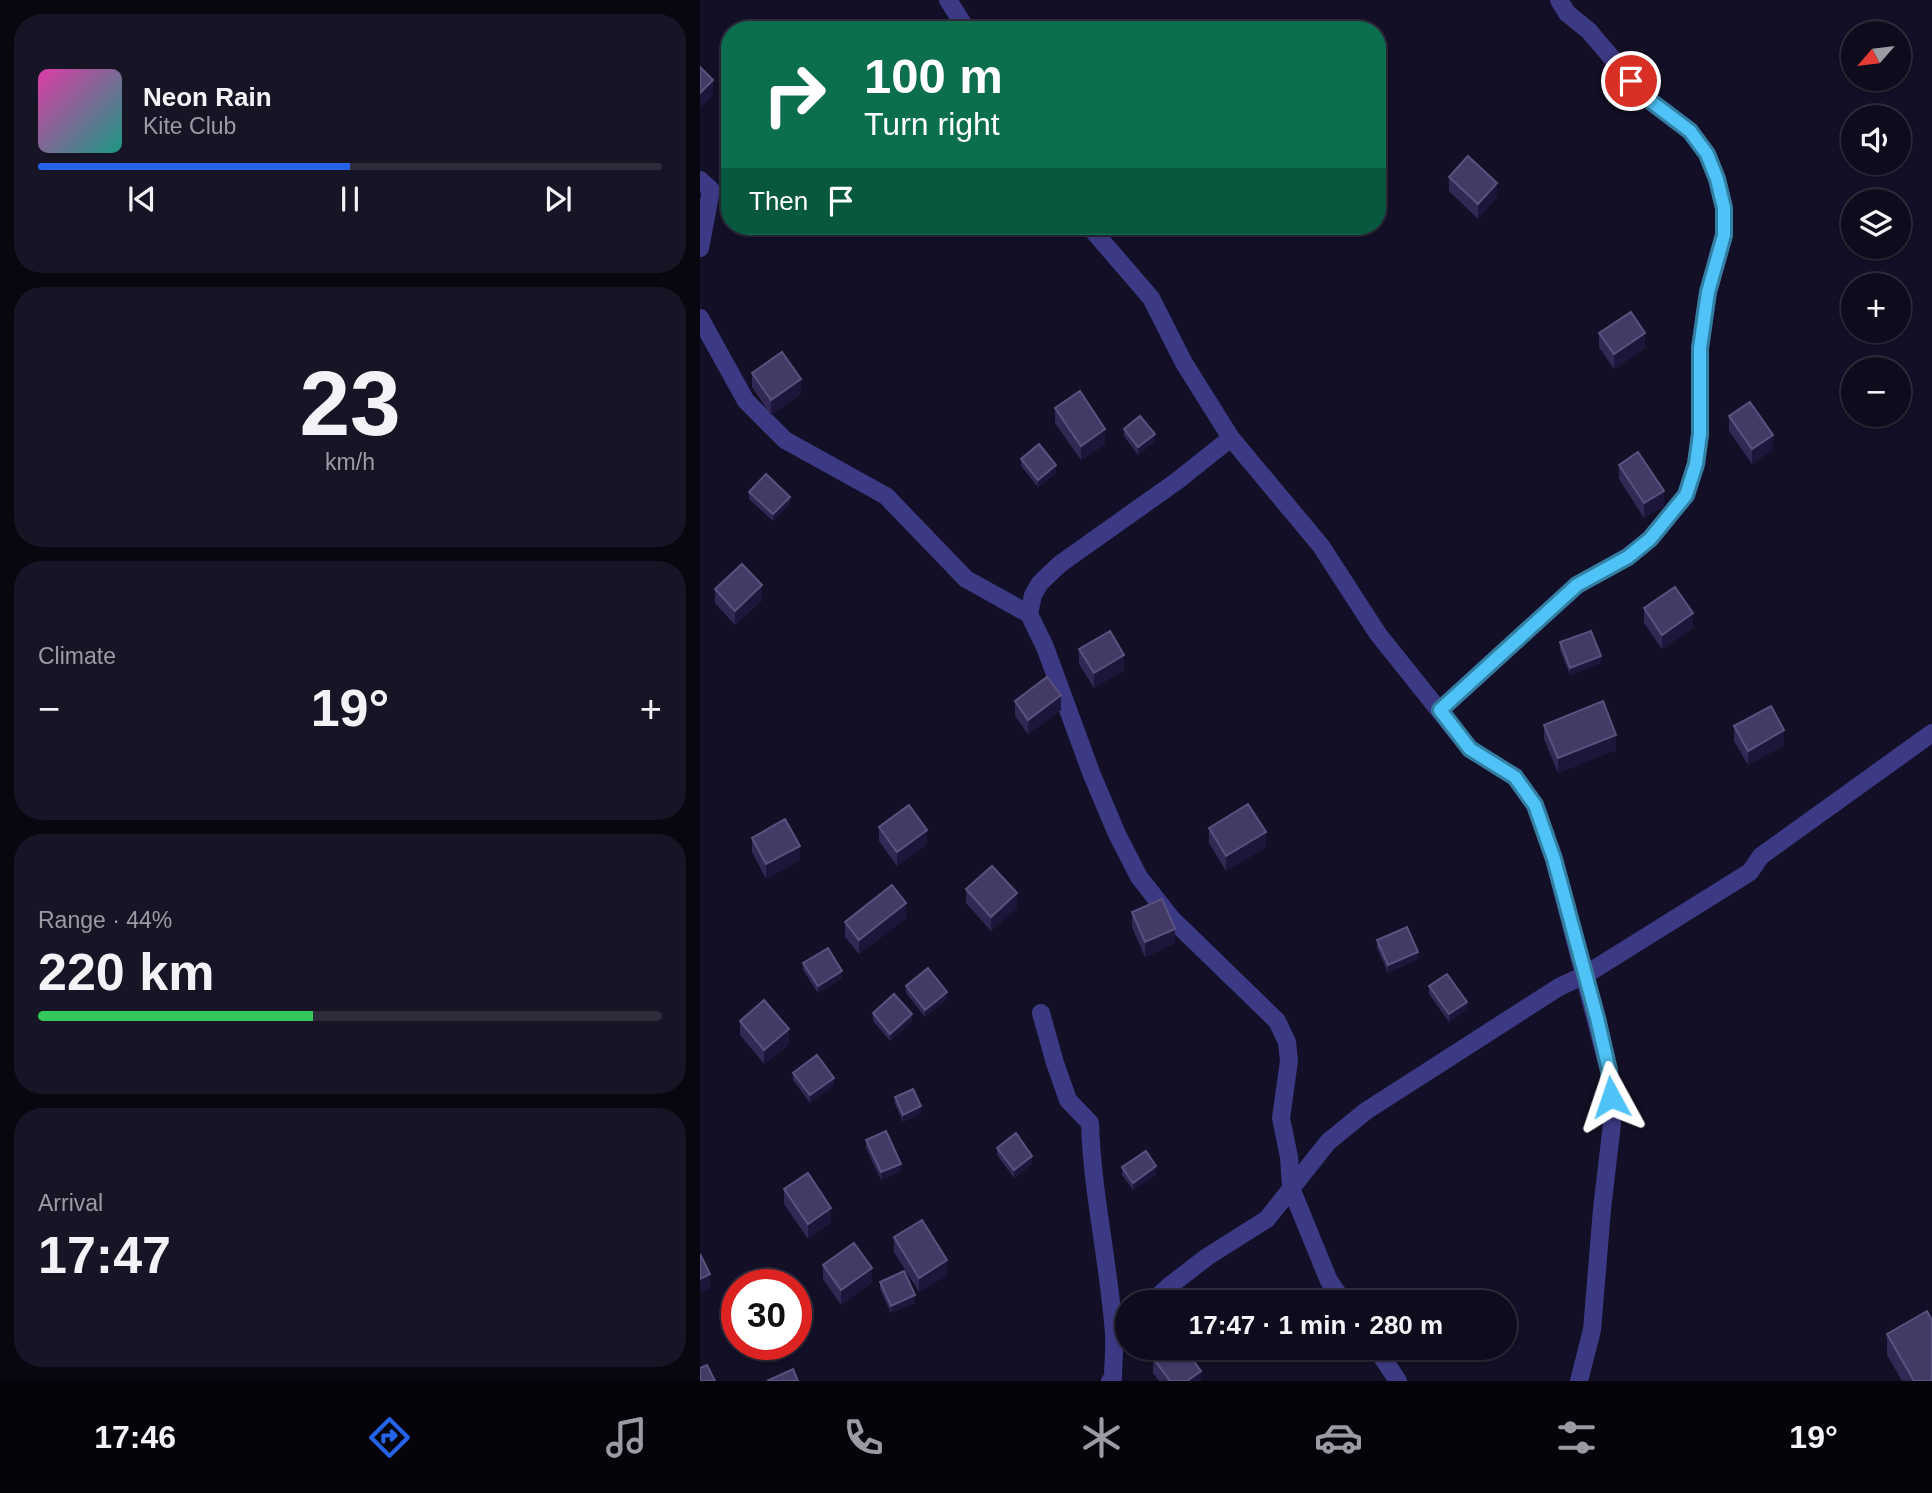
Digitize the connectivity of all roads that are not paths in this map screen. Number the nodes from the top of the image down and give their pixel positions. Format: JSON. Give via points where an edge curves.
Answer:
{"nodes":[{"id":1,"x":948,"y":0,"type":"edge"},
{"id":2,"x":1559,"y":0,"type":"edge"},
{"id":3,"x":961,"y":21,"type":"edge"},
{"id":4,"x":700,"y":180,"type":"edge"},
{"id":5,"x":1097,"y":235,"type":"edge"},
{"id":6,"x":700,"y":248,"type":"edge"},
{"id":7,"x":700,"y":318,"type":"edge"},
{"id":8,"x":1231,"y":438,"type":"junction"},
{"id":9,"x":1029,"y":614,"type":"junction"},
{"id":10,"x":1440,"y":710,"type":"junction"},
{"id":11,"x":1932,"y":733,"type":"edge"},
{"id":12,"x":1585,"y":975,"type":"junction"},
{"id":13,"x":1041,"y":1013,"type":"dead end"},
{"id":14,"x":1291,"y":1188,"type":"junction"},
{"id":15,"x":1165,"y":1290,"type":"edge"},
{"id":16,"x":1335,"y":1290,"type":"edge"},
{"id":17,"x":1115,"y":1298,"type":"edge"},
{"id":18,"x":1116,"y":1360,"type":"edge"},
{"id":19,"x":1384,"y":1360,"type":"edge"},
{"id":20,"x":1110,"y":1381,"type":"edge"},
{"id":21,"x":1398,"y":1381,"type":"edge"},
{"id":22,"x":1579,"y":1381,"type":"edge"}],
"edges":[{"from":1,"to":3,"type":"street"},
{"from":2,"to":10,"type":"street","via":[[1645,97],[1690,131],[1707,154],[1717,179],[1724,235],[1708,292],[1700,348],[1696,464],[1686,495],[1650,539],[1628,557],[1577,585]]},
{"from":4,"to":6,"type":"street","via":[[711,190]]},
{"from":5,"to":8,"type":"street","via":[[1151,298],[1184,363]]},
{"from":7,"to":9,"type":"street","via":[[746,401],[785,440],[886,496],[967,579]]},
{"from":8,"to":9,"type":"street","via":[[1060,564],[1032,594]]},
{"from":8,"to":10,"type":"street","via":[[1321,546],[1378,634]]},
{"from":9,"to":14,"type":"street","via":[[1102,799],[1139,877],[1172,919],[1277,1021],[1287,1042],[1281,1118]]},
{"from":10,"to":12,"type":"street","via":[[1470,749],[1515,777],[1535,805]]},
{"from":11,"to":12,"type":"street","via":[[1761,856],[1750,872]]},
{"from":12,"to":14,"type":"street","via":[[1559,987],[1366,1111],[1328,1142]]},
{"from":12,"to":22,"type":"street","via":[[1609,1070],[1612,1124],[1592,1330]]},
{"from":13,"to":17,"type":"street","via":[[1068,1100],[1090,1123],[1091,1162]]},
{"from":14,"to":15,"type":"street","via":[[1267,1219]]},
{"from":14,"to":16,"type":"street"},
{"from":18,"to":20,"type":"street"},
{"from":19,"to":21,"type":"street"}]}
